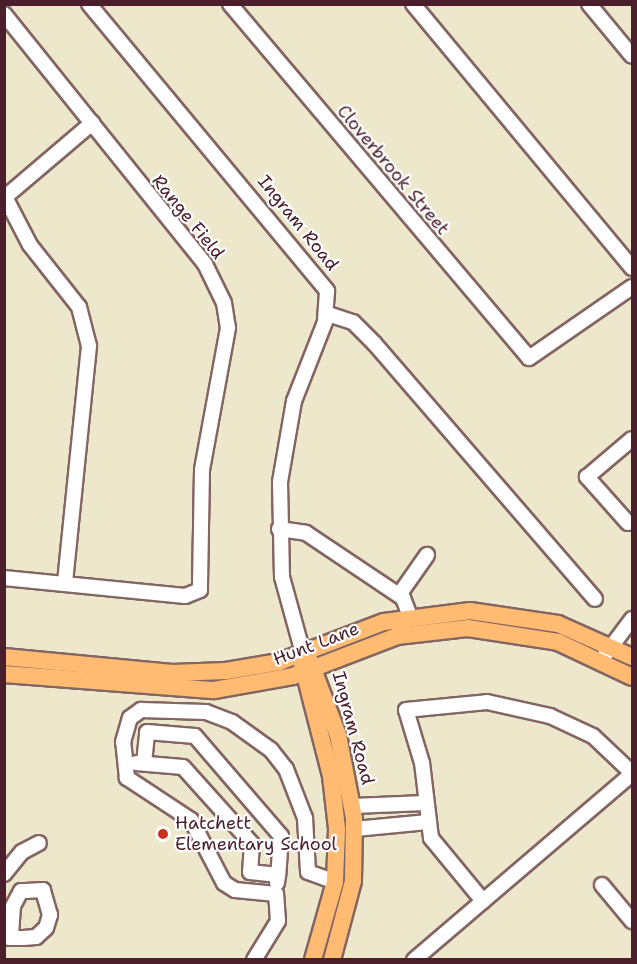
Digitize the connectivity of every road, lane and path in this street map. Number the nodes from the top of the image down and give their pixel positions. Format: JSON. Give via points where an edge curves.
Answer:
{"nodes":[{"id":1,"x":89,"y":4,"type":"edge"},
{"id":2,"x":230,"y":4,"type":"edge"},
{"id":3,"x":413,"y":4,"type":"edge"},
{"id":4,"x":589,"y":4,"type":"edge"},
{"id":5,"x":4,"y":14,"type":"edge"},
{"id":6,"x":633,"y":56,"type":"edge"},
{"id":7,"x":92,"y":123,"type":"junction"},
{"id":8,"x":5,"y":197,"type":"edge"},
{"id":9,"x":633,"y":268,"type":"edge"},
{"id":10,"x":633,"y":286,"type":"edge"},
{"id":11,"x":328,"y":314,"type":"junction"},
{"id":12,"x":633,"y":439,"type":"edge"},
{"id":13,"x":628,"y":523,"type":"dead end"},
{"id":14,"x":279,"y":529,"type":"junction"},
{"id":15,"x":427,"y":555,"type":"dead end"},
{"id":16,"x":4,"y":578,"type":"edge"},
{"id":17,"x":65,"y":584,"type":"junction"},
{"id":18,"x":399,"y":595,"type":"junction"},
{"id":19,"x":595,"y":599,"type":"dead end"},
{"id":20,"x":410,"y":616,"type":"junction"},
{"id":21,"x":633,"y":619,"type":"edge"},
{"id":22,"x":607,"y":652,"type":"junction"},
{"id":23,"x":303,"y":654,"type":"junction"},
{"id":24,"x":4,"y":657,"type":"edge"},
{"id":25,"x":633,"y":657,"type":"edge"},
{"id":26,"x":309,"y":670,"type":"junction"},
{"id":27,"x":4,"y":674,"type":"edge"},
{"id":28,"x":633,"y":676,"type":"edge"},
{"id":29,"x":125,"y":763,"type":"junction"},
{"id":30,"x":144,"y":763,"type":"junction"},
{"id":31,"x":633,"y":774,"type":"edge"},
{"id":32,"x":425,"y":803,"type":"junction"},
{"id":33,"x":398,"y":804,"type":"junction"},
{"id":34,"x":353,"y":806,"type":"junction"},
{"id":35,"x":428,"y":822,"type":"junction"},
{"id":36,"x":400,"y":824,"type":"junction"},
{"id":37,"x":355,"y":829,"type":"junction"},
{"id":38,"x":39,"y":843,"type":"dead end"},
{"id":39,"x":4,"y":874,"type":"edge"},
{"id":40,"x":278,"y":875,"type":"junction"},
{"id":41,"x":335,"y":882,"type":"junction"},
{"id":42,"x":602,"y":885,"type":"dead end"},
{"id":43,"x":276,"y":894,"type":"junction"},
{"id":44,"x":483,"y":901,"type":"junction"},
{"id":45,"x":633,"y":921,"type":"edge"},
{"id":46,"x":254,"y":960,"type":"edge"},
{"id":47,"x":314,"y":960,"type":"edge"},
{"id":48,"x":324,"y":960,"type":"edge"},
{"id":49,"x":332,"y":960,"type":"edge"},
{"id":50,"x":414,"y":960,"type":"edge"}],
"edges":[{"from":1,"to":11,"type":"street","name":"Ingram Road","via":[[320,278],[329,298]]},
{"from":2,"to":10,"type":"street","name":"Cloverbrook Street","via":[[529,358]]},
{"from":3,"to":9,"type":"street"},
{"from":4,"to":6,"type":"street"},
{"from":5,"to":7,"type":"street","name":"Range Field"},
{"from":7,"to":8,"type":"street"},
{"from":7,"to":17,"type":"street","name":"Range Field","via":[[205,264],[224,303],[226,356],[207,424],[202,470],[201,590],[185,596]]},
{"from":8,"to":17,"type":"street","via":[[30,245],[79,307],[89,346]]},
{"from":11,"to":14,"type":"street","name":"Ingram Road","via":[[289,422]]},
{"from":11,"to":19,"type":"street","via":[[353,322],[374,344]]},
{"from":12,"to":13,"type":"street","via":[[587,477]]},
{"from":14,"to":18,"type":"street","via":[[306,533]]},
{"from":14,"to":23,"type":"street","name":"Ingram Road","via":[[282,577]]},
{"from":15,"to":18,"type":"street"},
{"from":16,"to":17,"type":"street"},
{"from":18,"to":20,"type":"street"},
{"from":20,"to":22,"type":"main road","name":"Hunt Lane","via":[[470,611],[520,615]]},
{"from":20,"to":23,"type":"main road","name":"Hunt Lane"},
{"from":21,"to":22,"type":"street"},
{"from":22,"to":25,"type":"main road","name":"Hunt Lane"},
{"from":22,"to":26,"type":"main road","name":"Hunt Lane","via":[[538,636],[450,628],[381,640]]},
{"from":22,"to":28,"type":"main road","name":"Hunt Lane"},
{"from":23,"to":24,"type":"main road","name":"Hunt Lane","via":[[264,666],[198,673]]},
{"from":23,"to":26,"type":"main road","name":"Ingram Road"},
{"from":26,"to":27,"type":"main road","name":"Hunt Lane","via":[[244,687],[189,691]]},
{"from":26,"to":34,"type":"main road","name":"Ingram Road"},
{"from":26,"to":41,"type":"main road","name":"Ingram Road","via":[[334,794]]},
{"from":29,"to":30,"type":"street"},
{"from":29,"to":41,"type":"street","via":[[130,718],[141,710],[206,712],[232,722],[271,750],[286,769],[305,818],[308,872]]},
{"from":29,"to":43,"type":"street","via":[[127,778],[136,786],[191,820],[224,883],[235,890]]},
{"from":30,"to":40,"type":"street","via":[[183,767],[252,844],[250,872]]},
{"from":30,"to":40,"type":"street","via":[[147,732],[195,736],[281,836]]},
{"from":31,"to":32,"type":"street","via":[[593,736],[550,716],[487,702],[406,710],[422,763]]},
{"from":31,"to":44,"type":"street"},
{"from":32,"to":33,"type":"street"},
{"from":32,"to":35,"type":"street"},
{"from":33,"to":34,"type":"street"},
{"from":33,"to":36,"type":"street"},
{"from":34,"to":37,"type":"main road","name":"Ingram Road"},
{"from":35,"to":36,"type":"street"},
{"from":35,"to":44,"type":"street","via":[[438,849]]},
{"from":36,"to":37,"type":"street"},
{"from":37,"to":49,"type":"main road","name":"Ingram Road","via":[[350,901]]},
{"from":38,"to":39,"type":"street","via":[[22,852]]},
{"from":40,"to":43,"type":"street"},
{"from":41,"to":47,"type":"main road","name":"Ingram Road"},
{"from":41,"to":48,"type":"main road","via":[[341,900]]},
{"from":42,"to":45,"type":"street"},
{"from":43,"to":46,"type":"street","via":[[278,921]]},
{"from":44,"to":50,"type":"street"}]}
